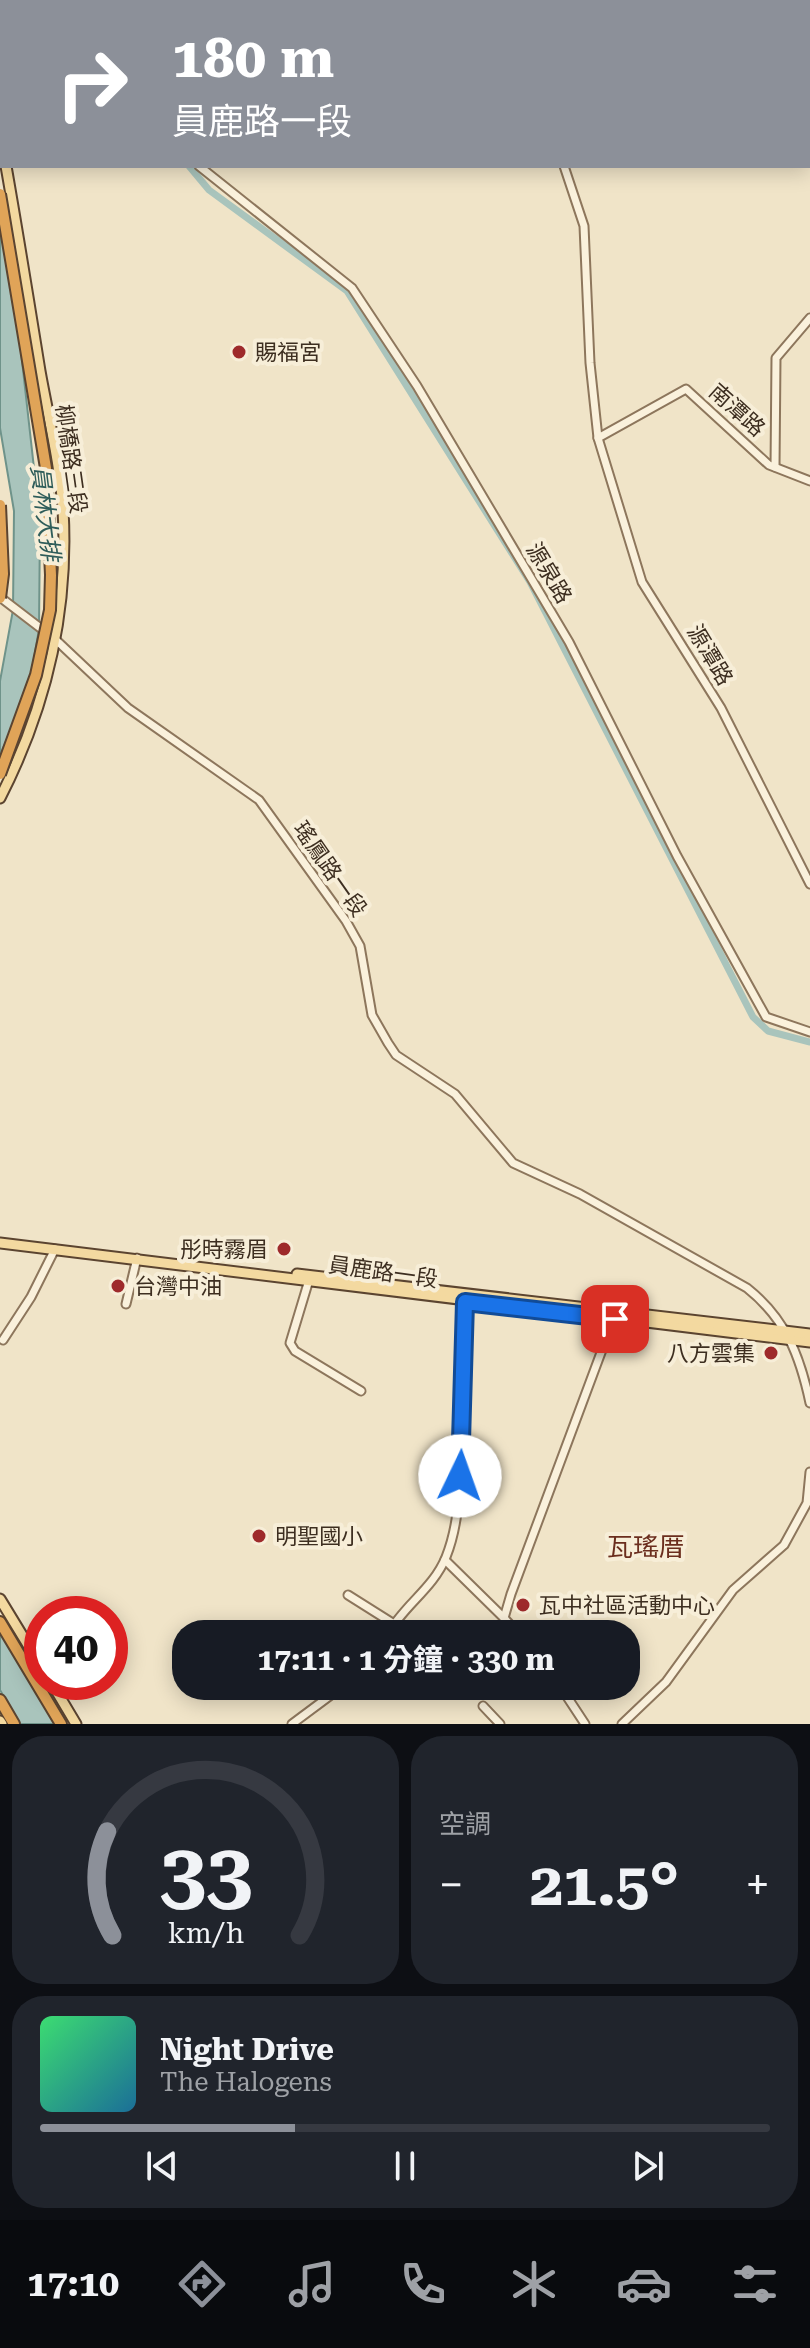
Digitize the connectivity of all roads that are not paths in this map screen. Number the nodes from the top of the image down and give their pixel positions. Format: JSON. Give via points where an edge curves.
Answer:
{"nodes":[{"id":1,"x":6,"y":168,"type":"edge"},
{"id":2,"x":202,"y":168,"type":"edge"},
{"id":3,"x":565,"y":168,"type":"edge"},
{"id":4,"x":0,"y":194,"type":"edge"},
{"id":5,"x":810,"y":318,"type":"edge"},
{"id":6,"x":598,"y":438,"type":"junction"},
{"id":7,"x":775,"y":467,"type":"junction"},
{"id":8,"x":810,"y":481,"type":"edge"},
{"id":9,"x":0,"y":505,"type":"edge"},
{"id":10,"x":1,"y":598,"type":"edge"},
{"id":11,"x":56,"y":640,"type":"junction"},
{"id":12,"x":0,"y":774,"type":"edge"},
{"id":13,"x":0,"y":798,"type":"edge"},
{"id":14,"x":810,"y":884,"type":"edge"},
{"id":15,"x":810,"y":1032,"type":"edge"},
{"id":16,"x":0,"y":1243,"type":"edge"},
{"id":17,"x":55,"y":1249,"type":"junction"},
{"id":18,"x":137,"y":1258,"type":"junction"},
{"id":19,"x":286,"y":1275,"type":"junction"},
{"id":20,"x":309,"y":1280,"type":"junction"},
{"id":21,"x":465,"y":1302,"type":"junction"},
{"id":22,"x":126,"y":1304,"type":"dead end"},
{"id":23,"x":616,"y":1315,"type":"junction"},
{"id":24,"x":810,"y":1334,"type":"edge"},
{"id":25,"x":788,"y":1335,"type":"junction"},
{"id":26,"x":3,"y":1340,"type":"dead end"},
{"id":27,"x":810,"y":1342,"type":"edge"},
{"id":28,"x":361,"y":1391,"type":"dead end"},
{"id":29,"x":810,"y":1403,"type":"edge"},
{"id":30,"x":461,"y":1446,"type":"junction"},
{"id":31,"x":492,"y":1460,"type":"dead end"},
{"id":32,"x":810,"y":1472,"type":"edge"},
{"id":33,"x":445,"y":1560,"type":"junction"},
{"id":34,"x":348,"y":1595,"type":"dead end"},
{"id":35,"x":0,"y":1599,"type":"edge"},
{"id":36,"x":504,"y":1618,"type":"joint"},
{"id":37,"x":388,"y":1620,"type":"edge"},
{"id":38,"x":396,"y":1620,"type":"edge"},
{"id":39,"x":0,"y":1622,"type":"edge"},
{"id":40,"x":24,"y":1638,"type":"edge"},
{"id":41,"x":24,"y":1662,"type":"edge"},
{"id":42,"x":0,"y":1700,"type":"edge"},
{"id":43,"x":47,"y":1700,"type":"joint"},
{"id":44,"x":62,"y":1700,"type":"edge"},
{"id":45,"x":324,"y":1700,"type":"edge"},
{"id":46,"x":569,"y":1700,"type":"edge"},
{"id":47,"x":483,"y":1706,"type":"dead end"},
{"id":48,"x":14,"y":1724,"type":"edge"},
{"id":49,"x":61,"y":1724,"type":"edge"},
{"id":50,"x":68,"y":1724,"type":"edge"},
{"id":51,"x":76,"y":1724,"type":"edge"},
{"id":52,"x":292,"y":1724,"type":"edge"},
{"id":53,"x":500,"y":1724,"type":"edge"},
{"id":54,"x":585,"y":1724,"type":"edge"},
{"id":55,"x":622,"y":1724,"type":"edge"}],
"edges":[{"from":1,"to":11,"type":"main road","name":"柳橋路三段","via":[[63,509]]},
{"from":2,"to":15,"type":"street","name":"源泉路","via":[[352,288],[417,386],[569,642],[766,1017]]},
{"from":3,"to":6,"type":"street","name":"源潭路","via":[[584,226]]},
{"from":4,"to":12,"type":"highway","bridge":true,"via":[[46,468],[51,575],[50,610],[36,675]]},
{"from":5,"to":7,"type":"street","via":[[776,358]]},
{"from":6,"to":7,"type":"street","name":"南潭路","via":[[686,389]]},
{"from":6,"to":14,"type":"street","name":"源潭路","via":[[642,582],[721,708]]},
{"from":7,"to":8,"type":"street","name":"南潭路"},
{"from":9,"to":10,"type":"highway","bridge":true},
{"from":10,"to":11,"type":"street","name":"瑤鳳路一段"},
{"from":11,"to":13,"type":"main road","name":"柳橋路三段","via":[[30,735]]},
{"from":11,"to":25,"type":"street","name":"瑤鳳路一段","via":[[128,708],[259,800],[360,946],[372,1015],[396,1055],[455,1094],[513,1163],[580,1194],[747,1288],[770,1307]]},
{"from":16,"to":17,"type":"main road","name":"員鹿路一段"},
{"from":17,"to":18,"type":"main road","name":"員鹿路一段"},
{"from":17,"to":26,"type":"street"},
{"from":18,"to":19,"type":"main road","name":"員鹿路一段"},
{"from":18,"to":22,"type":"street"},
{"from":19,"to":20,"type":"main road","name":"員鹿路一段"},
{"from":19,"to":23,"type":"main road","name":"員鹿路一段","via":[[305,1273]]},
{"from":20,"to":21,"type":"main road","name":"員鹿路一段"},
{"from":20,"to":28,"type":"street","via":[[290,1343]]},
{"from":21,"to":23,"type":"main road","name":"員鹿路一段"},
{"from":21,"to":30,"type":"street"},
{"from":23,"to":25,"type":"main road","name":"員鹿路一段"},
{"from":23,"to":36,"type":"street"},
{"from":24,"to":25,"type":"main road","name":"員鹿路一段"},
{"from":25,"to":27,"type":"main road","name":"員鹿路一段"},
{"from":25,"to":29,"type":"street"},
{"from":30,"to":31,"type":"street"},
{"from":30,"to":33,"type":"street","via":[[460,1506]]},
{"from":32,"to":55,"type":"street","via":[[807,1503],[784,1545],[733,1590],[666,1682]]},
{"from":33,"to":36,"type":"street"},
{"from":33,"to":38,"type":"street","via":[[420,1599]]},
{"from":34,"to":37,"type":"street"},
{"from":35,"to":40,"type":"main road"},
{"from":39,"to":41,"type":"highway"},
{"from":42,"to":48,"type":"highway"},
{"from":43,"to":49,"type":"highway"},
{"from":43,"to":50,"type":"highway"},
{"from":44,"to":51,"type":"main road"},
{"from":45,"to":52,"type":"street"},
{"from":46,"to":54,"type":"street"},
{"from":47,"to":53,"type":"street"}]}
